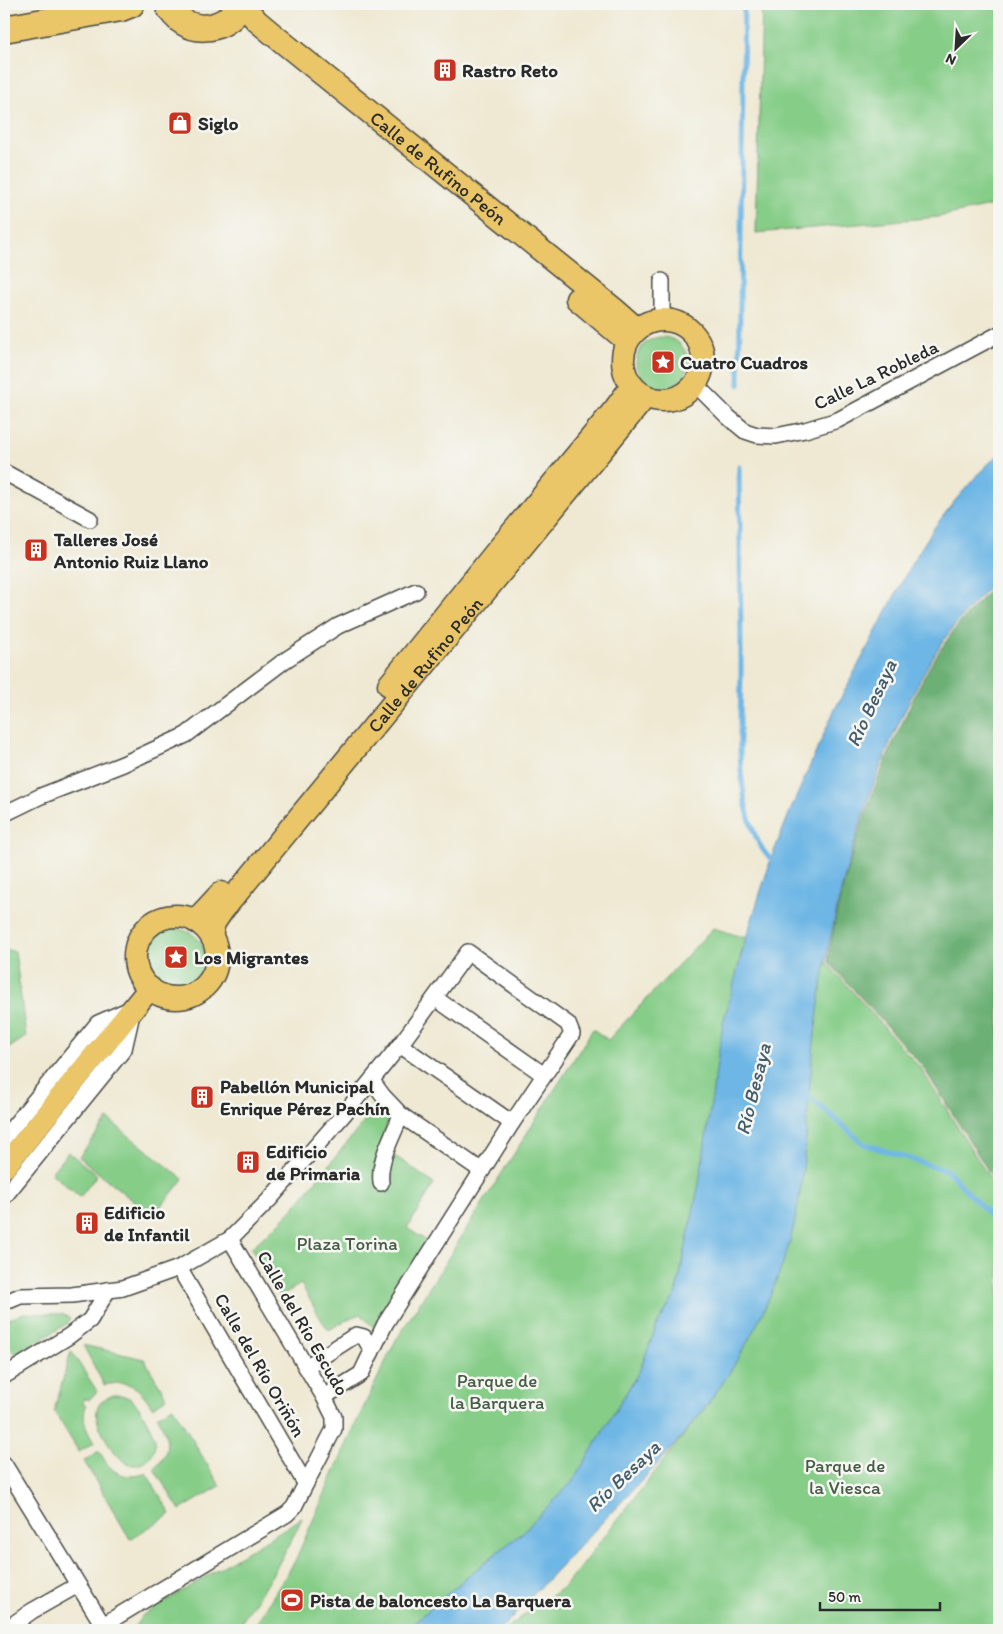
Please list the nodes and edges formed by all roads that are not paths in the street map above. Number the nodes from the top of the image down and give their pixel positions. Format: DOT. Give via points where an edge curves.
graph roads {
  1 [pos="126,6"];
  2 [pos="170,8"];
  3 [pos="238,9"];
  4 [pos="4,29"];
  5 [pos="662,281"];
  6 [pos="662,319"];
  7 [pos="999,334"];
  8 [pos="632,335"];
  9 [pos="695,384"];
  10 [pos="639,391"];
  11 [pos="4,472"];
  12 [pos="90,519"];
  13 [pos="416,591"];
  14 [pos="4,814"];
  15 [pos="203,928"];
  16 [pos="150,988"];
  17 [pos="435,998"];
  18 [pos="134,1008"];
  19 [pos="400,1044"];
  20 [pos="544,1074"];
  21 [pos="372,1081"];
  22 [pos="401,1115"];
  23 [pos="512,1123"];
  24 [pos="4,1138"];
  25 [pos="4,1166"];
  26 [pos="482,1171"];
  27 [pos="381,1183"];
  28 [pos="4,1197"];
  29 [pos="230,1239"];
  30 [pos="179,1268"];
  31 [pos="108,1290"];
  32 [pos="4,1291"];
  33 [pos="20,1296"];
  34 [pos="4,1301"];
  35 [pos="372,1350"];
  36 [pos="306,1367"];
  37 [pos="4,1376"];
  38 [pos="324,1397"];
  39 [pos="4,1464"];
  40 [pos="306,1483"];
  41 [pos="78,1585"];
  42 [pos="104,1628"];
  43 [pos="5,1630"];
  1 -- 2 [label="highway"];
  1 -- 4 [label="highway"];
  2 -- 3 [label="highway" via="181,21 206,28 219,25"];
  3 -- 8 [label="main road, Calle de Rufino Peón" via="268,45"];
  5 -- 6 [label="street"];
  6 -- 8 [label="main road" via="649,322"];
  6 -- 9 [label="main road" via="685,326 698,339 703,362"];
  7 -- 9 [label="street, Calle La Robleda" via="838,420 776,436 757,436 745,431"];
  8 -- 10 [label="main road" via="623,361 625,372"];
  9 -- 10 [label="main road" via="676,398 661,400"];
  10 -- 15 [label="main road, Calle de Rufino Peón" via="214,923"];
  11 -- 12 [label="street"];
  13 -- 14 [label="street" via="338,626 186,735"];
  15 -- 16 [label="main road" via="217,951 217,959 213,975 203,988 189,996 172,998"];
  15 -- 16 [label="main road" via="186,918 168,917 152,925 140,938 136,965"];
  16 -- 18 [label="main road"];
  17 -- 19 [label="street"];
  17 -- 20 [label="street"];
  17 -- 20 [label="street" via="468,952 568,1024 572,1034"];
  18 -- 24 [label="street" via="98,1023"];
  18 -- 25 [label="main road"];
  18 -- 28 [label="street" via="124,1048"];
  19 -- 21 [label="street"];
  19 -- 23 [label="street"];
  20 -- 23 [label="street"];
  21 -- 22 [label="street"];
  21 -- 29 [label="street" via="275,1194"];
  22 -- 26 [label="street"];
  22 -- 27 [label="street" via="384,1158"];
  23 -- 26 [label="street"];
  26 -- 35 [label="street" via="384,1324"];
  29 -- 30 [label="street"];
  29 -- 36 [label="street, Calle del Río Escudo"];
  30 -- 31 [label="street" via="123,1288"];
  30 -- 40 [label="street, Calle del Río Oriñón"];
  31 -- 33 [label="street" via="72,1295"];
  31 -- 37 [label="street" via="90,1320"];
  32 -- 33 [label="street"];
  33 -- 34 [label="street"];
  35 -- 36 [label="street" via="364,1337 356,1335"];
  35 -- 38 [label="street" via="360,1374"];
  36 -- 38 [label="street, Calle del Río Escudo"];
  38 -- 40 [label="street, Calle del Río Escudo" via="334,1417 334,1429"];
  39 -- 41 [label="street"];
  40 -- 42 [label="street, Calle del Río Escudo" via="287,1514"];
  41 -- 42 [label="street"];
  41 -- 43 [label="street"];
}
